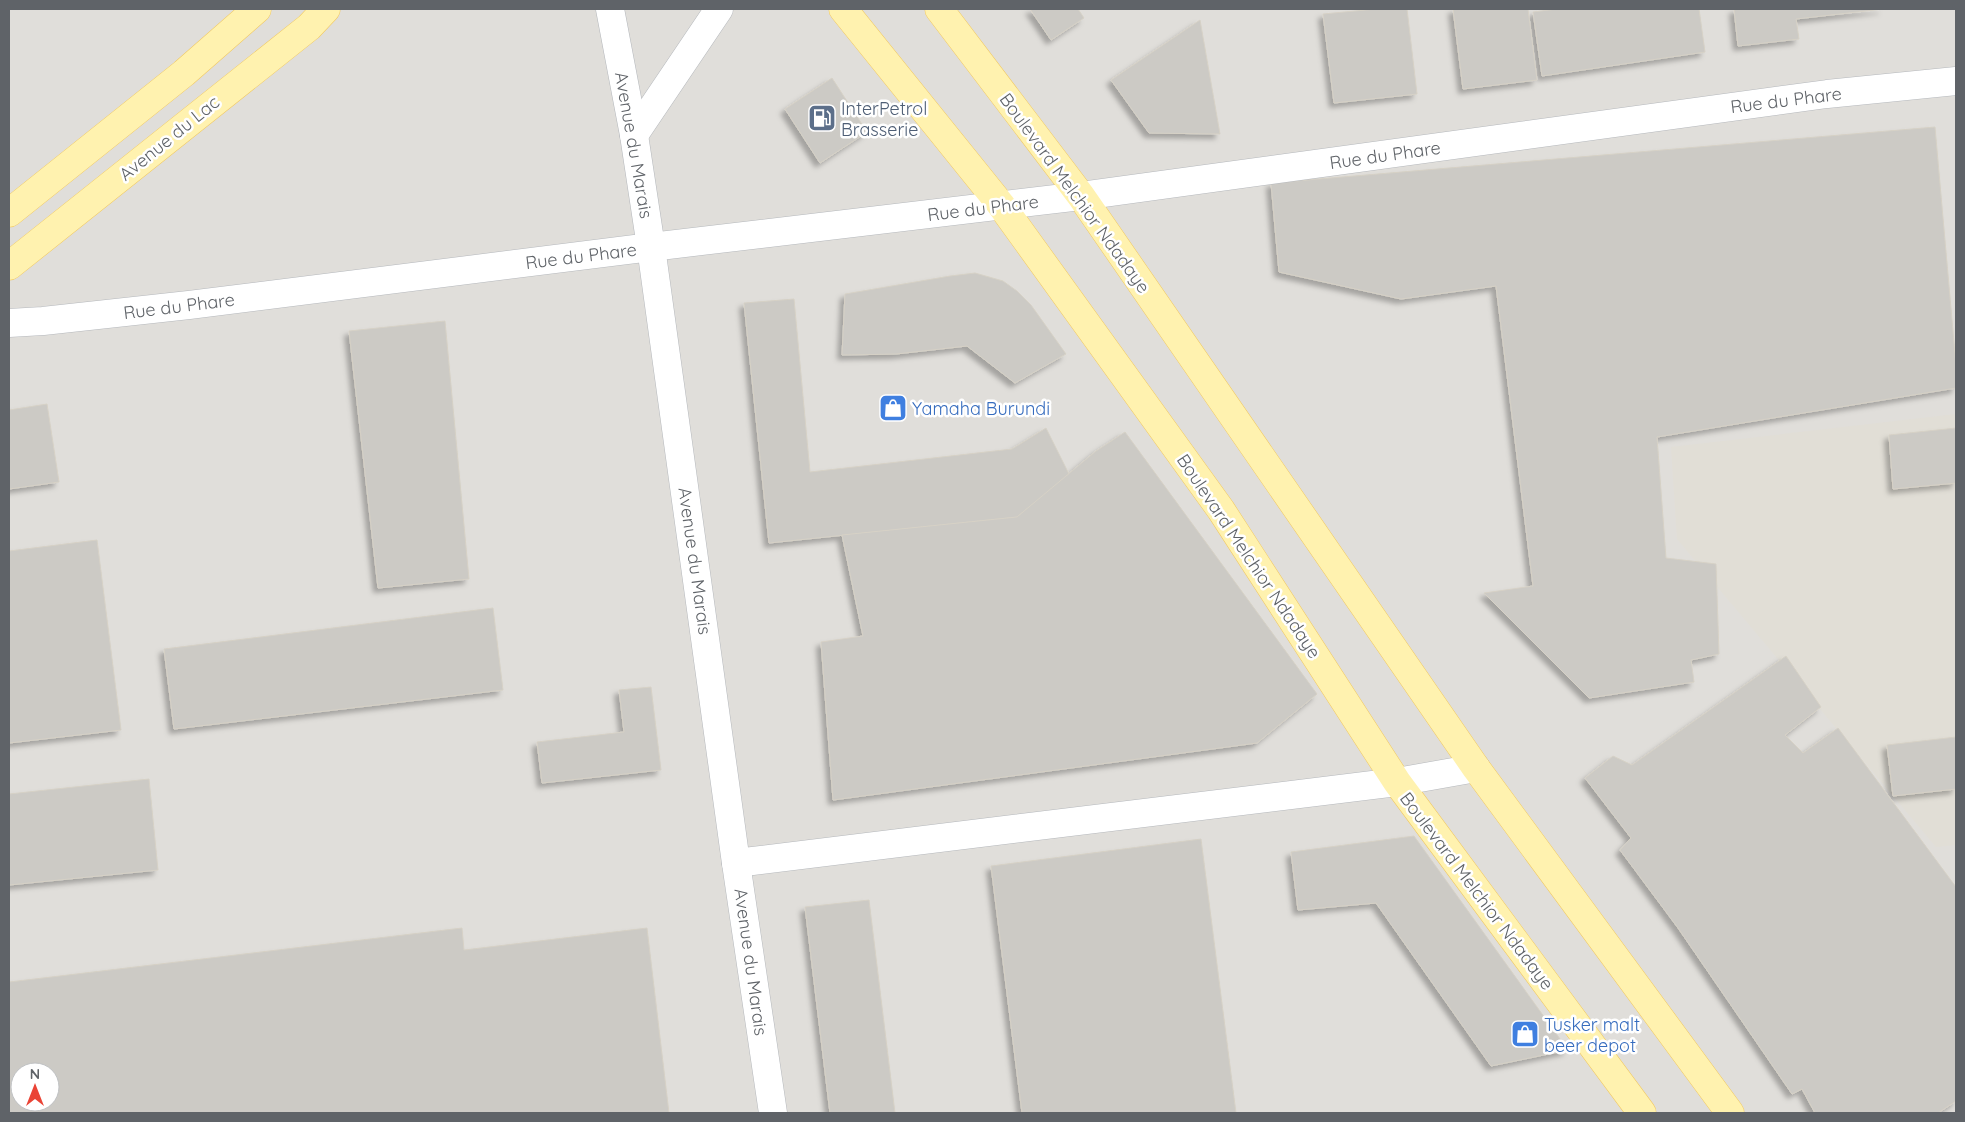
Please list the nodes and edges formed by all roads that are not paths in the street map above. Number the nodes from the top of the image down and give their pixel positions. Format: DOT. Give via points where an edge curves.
graph roads {
  1 [pos="257,9"];
  2 [pos="326,9"];
  3 [pos="610,9"];
  4 [pos="719,9"];
  5 [pos="843,9"];
  6 [pos="939,9"];
  7 [pos="1956,81"];
  8 [pos="634,135"];
  9 [pos="1081,196"];
  10 [pos="1000,205"];
  11 [pos="9,212"];
  12 [pos="651,247"];
  13 [pos="9,266"];
  14 [pos="9,323"];
  15 [pos="1476,768"];
  16 [pos="1397,782"];
  17 [pos="736,863"];
  18 [pos="773,1113"];
  19 [pos="1642,1113"];
  20 [pos="1730,1113"];
  1 -- 11 [label="main road" via="184,73"];
  2 -- 13 [label="main road, Avenue du Lac" via="308,27"];
  3 -- 8 [label="street, Avenue du Marais"];
  4 -- 8 [label="street"];
  5 -- 10 [label="main road, Boulevard Melchior Ndadaye"];
  6 -- 9 [label="main road, Boulevard Melchior Ndadaye"];
  7 -- 9 [label="street, Rue du Phare" via="1827,94"];
  8 -- 12 [label="street, Avenue du Marais"];
  9 -- 10 [label="street, Rue du Phare"];
  9 -- 15 [label="main road, Boulevard Melchior Ndadaye"];
  10 -- 12 [label="street, Rue du Phare"];
  10 -- 16 [label="main road, Boulevard Melchior Ndadaye" via="1221,510"];
  12 -- 14 [label="street, Rue du Phare" via="189,305"];
  12 -- 17 [label="street, Avenue du Marais"];
  15 -- 16 [label="street"];
  15 -- 20 [label="main road, Boulevard Melchior Ndadaye"];
  16 -- 17 [label="street"];
  16 -- 19 [label="main road, Boulevard Melchior Ndadaye"];
  17 -- 18 [label="street, Avenue du Marais"];
}
